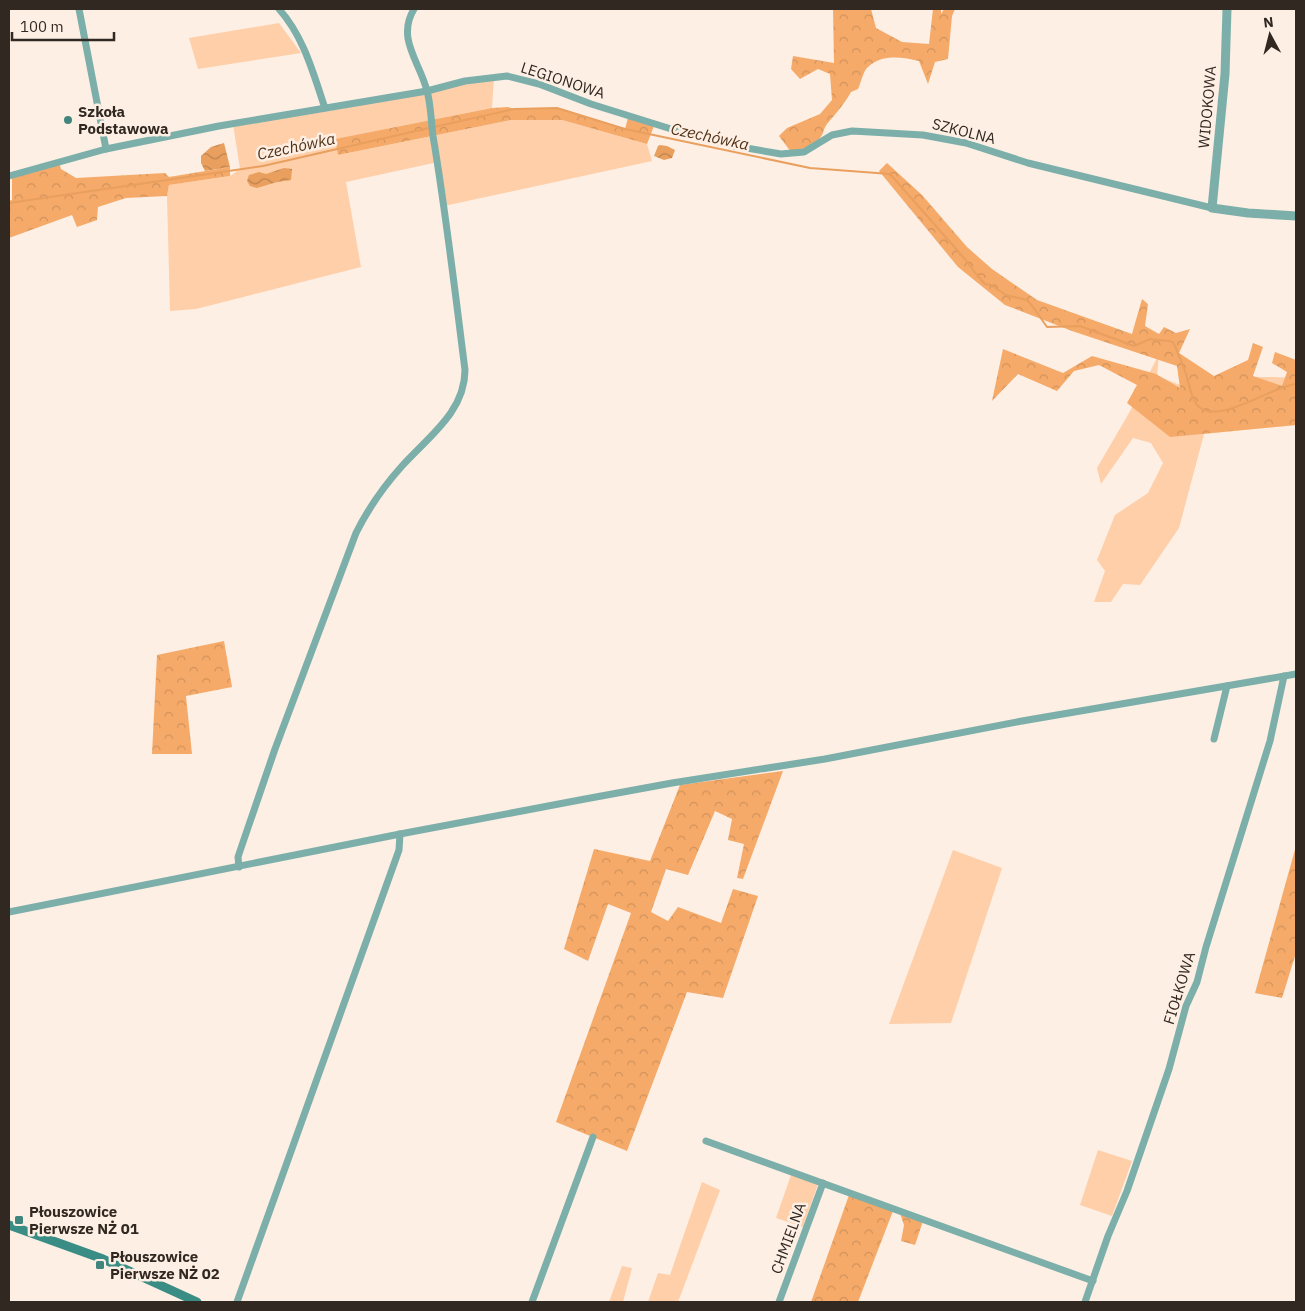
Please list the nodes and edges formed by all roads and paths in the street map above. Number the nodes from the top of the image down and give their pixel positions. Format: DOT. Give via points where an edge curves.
graph roads {
  1 [pos="79,9"];
  2 [pos="279,9"];
  3 [pos="414,9"];
  4 [pos="1227,9"];
  5 [pos="428,91"];
  6 [pos="325,108"];
  7 [pos="629,116"];
  8 [pos="106,148"];
  9 [pos="9,176"];
  10 [pos="1212,208"];
  11 [pos="1296,216"];
  12 [pos="1296,674"];
  13 [pos="1284,676"];
  14 [pos="1227,686"];
  15 [pos="1214,739"];
  16 [pos="400,834"];
  17 [pos="239,867"];
  18 [pos="9,912"];
  19 [pos="593,1137"];
  20 [pos="706,1141"];
  21 [pos="823,1183"];
  22 [pos="9,1225"];
  23 [pos="1093,1281"];
  24 [pos="197,1302"];
  25 [pos="236,1302"];
  26 [pos="532,1302"];
  27 [pos="779,1302"];
  28 [pos="1085,1302"];
  1 -- 8 [label="street"];
  2 -- 6 [label="street" via="303,45"];
  3 -- 5 [label="street" via="406,33"];
  4 -- 10 [label="street, WIDOKOWA" via="1225,74"];
  5 -- 6 [label="street, LEGIONOWA"];
  5 -- 7 [label="street, LEGIONOWA" via="465,81 506,76 539,84"];
  5 -- 17 [label="street" via="465,370 463,390 436,433 402,466 364,516 356,532 275,749 238,857"];
  6 -- 8 [label="street, LEGIONOWA"];
  7 -- 10 [label="street, SZKOLNA" via="684,133 781,154 804,152 832,135 852,131 924,135 966,143 1028,163"];
  8 -- 9 [label="street, LEGIONOWA"];
  10 -- 11 [label="street, SZKOLNA"];
  12 -- 13 [label="street"];
  13 -- 14 [label="street"];
  13 -- 23 [label="street, FIOŁKOWA" via="1270,741 1169,1069"];
  14 -- 15 [label="street"];
  14 -- 16 [label="street"];
  16 -- 17 [label="street"];
  16 -- 25 [label="street" via="399,850"];
  17 -- 18 [label="street"];
  19 -- 26 [label="street"];
  20 -- 21 [label="street"];
  21 -- 23 [label="street"];
  21 -- 27 [label="street, CHMIELNA"];
  22 -- 24 [label="main road" via="103,1259"];
  23 -- 28 [label="street, FIOŁKOWA"];
}
